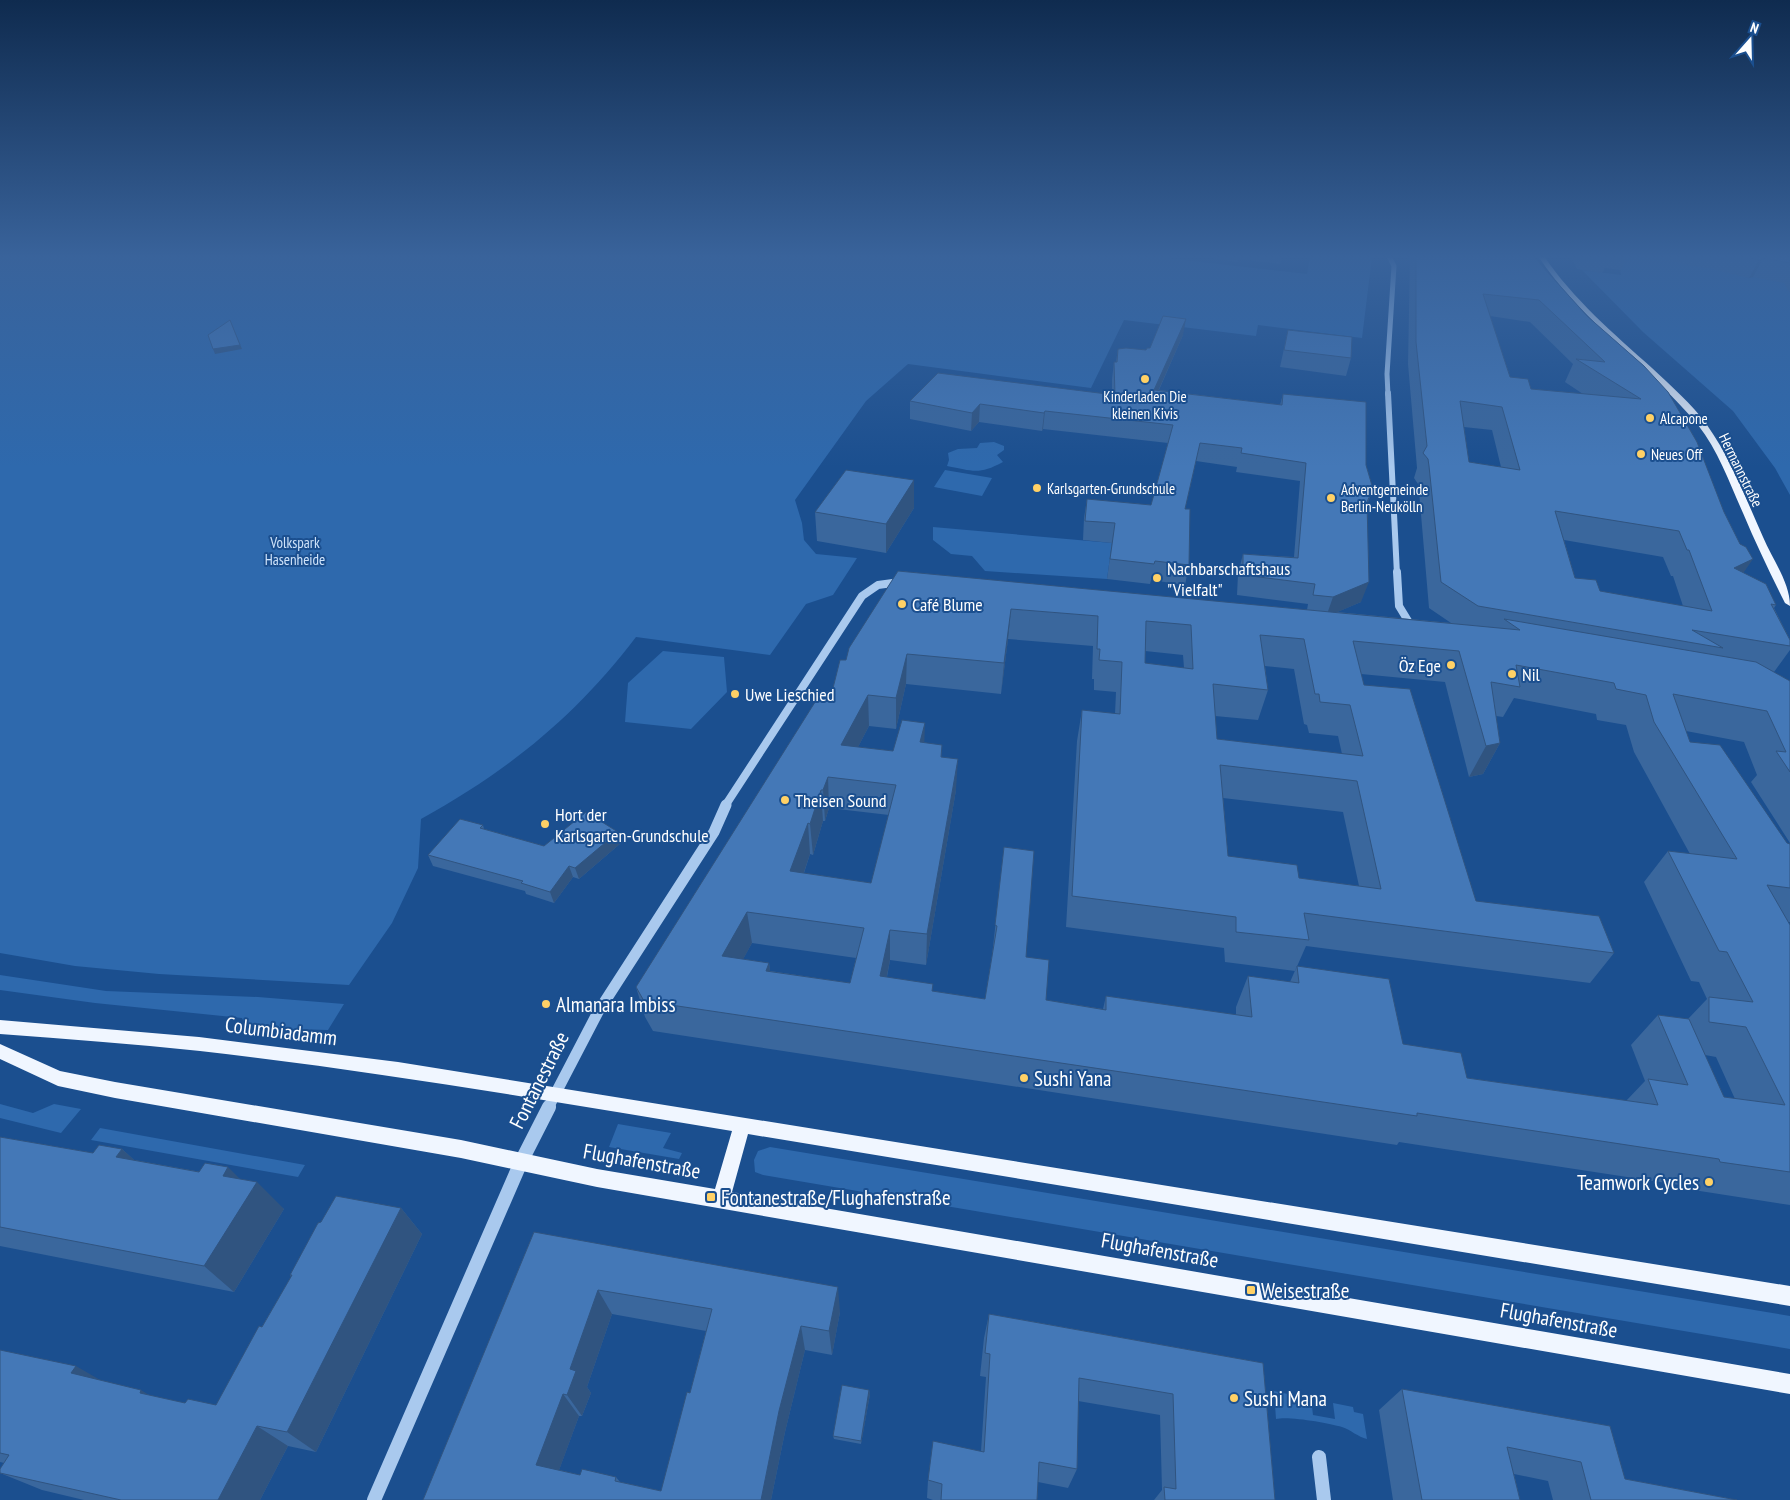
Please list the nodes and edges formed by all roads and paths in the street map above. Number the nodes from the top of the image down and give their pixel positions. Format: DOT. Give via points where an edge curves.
graph roads {
  1 [pos="1390,326"];
  2 [pos="1601,326"];
  3 [pos="910,583"];
  4 [pos="1790,604"];
  5 [pos="1405,631"];
  6 [pos="0,1027"];
  7 [pos="0,1051"];
  8 [pos="556,1094"];
  9 [pos="742,1125"];
  10 [pos="522,1162"];
  11 [pos="721,1199"];
  12 [pos="1790,1296"];
  13 [pos="1790,1384"];
  14 [pos="1319,1457"];
  15 [pos="374,1500"];
  16 [pos="1324,1500"];
  1 -- 5 [label="street" via="1387,374 1400,606 1417,632"];
  2 -- 4 [label="main road, Hermannstraße" via="1672,391 1703,426 1728,468"];
  3 -- 8 [label="street, Fontanestraße" via="878,585 862,596 722,811 714,832 598,1012"];
  6 -- 8 [label="main road, Columbiadamm" via="97,1032 235,1047"];
  7 -- 10 [label="main road" via="58,1078 86,1084"];
  8 -- 9 [label="main road"];
  8 -- 10 [label="street, Fontanestraße"];
  9 -- 11 [label="main road"];
  9 -- 12 [label="main road"];
  10 -- 11 [label="main road, Flughafenstraße"];
  10 -- 15 [label="street, Fontanestraße"];
  11 -- 13 [label="main road, Flughafenstraße"];
  14 -- 16 [label="street"];
}
